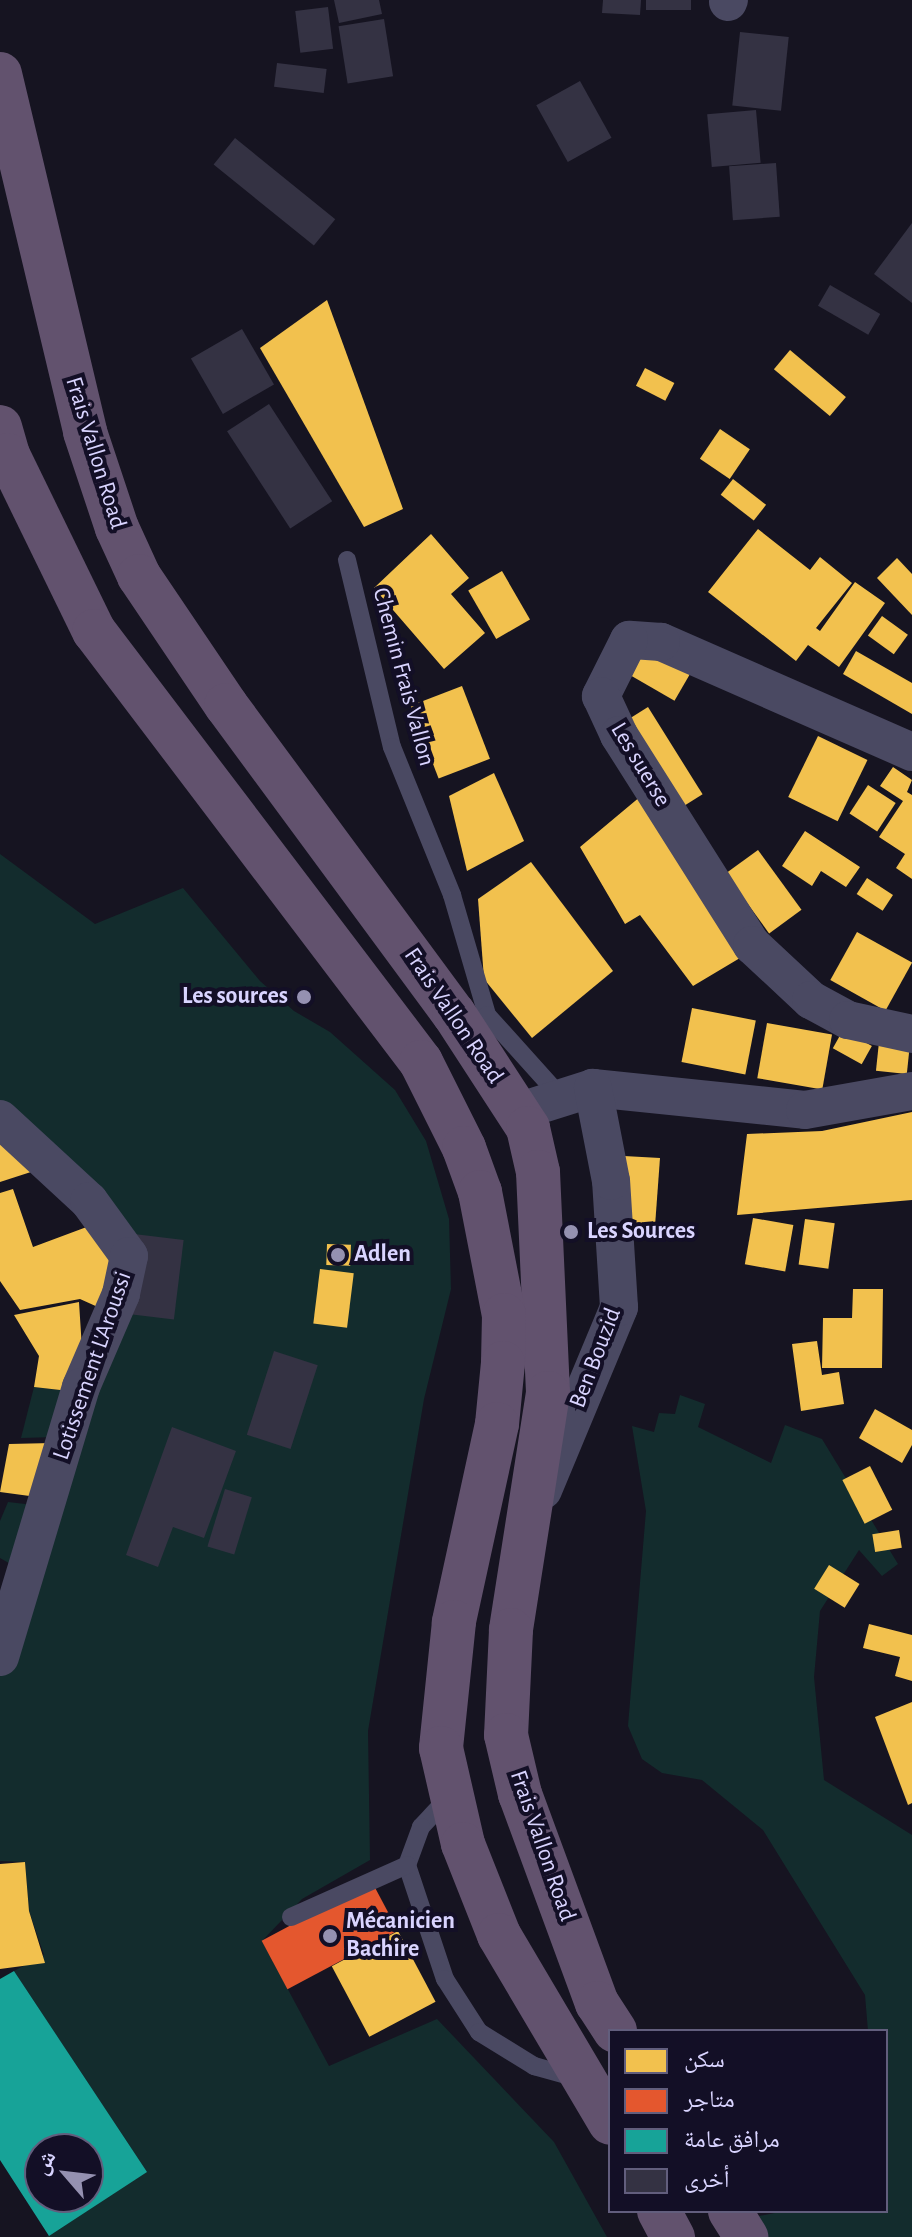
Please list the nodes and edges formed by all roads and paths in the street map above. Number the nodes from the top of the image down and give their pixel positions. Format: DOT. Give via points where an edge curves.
graph roads {
  1 [pos="0,74"];
  2 [pos="0,427"];
  3 [pos="347,560"];
  4 [pos="912,752"];
  5 [pos="912,1034"];
  6 [pos="912,1091"];
  7 [pos="577,1092"];
  8 [pos="517,1112"];
  9 [pos="0,1119"];
  10 [pos="528,1526"];
  11 [pos="0,1657"];
  12 [pos="454,1792"];
  13 [pos="407,1865"];
  14 [pos="291,1917"];
  15 [pos="614,2029"];
  16 [pos="585,2080"];
  17 [pos="608,2120"];
  18 [pos="660,2213"];
  19 [pos="731,2213"];
  20 [pos="673,2237"];
  21 [pos="746,2237"];
  1 -- 8 [label="highway, Frais Vallon Road" via="85,432 112,516 139,576 226,705 454,1014"];
  2 -- 12 [label="highway" via="8,455 94,631 421,1062 480,1192 504,1315 503,1363 497,1424 471,1528 442,1703 441,1748"];
  3 -- 7 [label="lane, Chemin Frais Vallon" via="392,747 452,895 487,1015"];
  4 -- 5 [label="street, Les suerse" via="661,642 629,640 601,696 619,735 752,945 811,1000 848,1020"];
  6 -- 7 [label="street" via="805,1110"];
  7 -- 8 [label="street"];
  7 -- 10 [label="street, Ben Bouzid" via="611,1181 619,1307"];
  8 -- 10 [label="highway, Frais Vallon Road" via="528,1128 538,1172 548,1393"];
  9 -- 11 [label="street, Lotissement L'Aroussi" via="89,1201 129,1256 121,1294 81,1387"];
  10 -- 15 [label="highway, Frais Vallon Road" via="511,1630 506,1735 520,1794 597,2003"];
  12 -- 13 [label="lane" via="421,1827"];
  12 -- 16 [label="highway" via="463,1844 499,1935"];
  13 -- 14 [label="lane"];
  13 -- 16 [label="lane" via="445,1979 479,2032 534,2066"];
  16 -- 17 [label="highway"];
  18 -- 20 [label="highway"];
  19 -- 21 [label="highway"];
}
